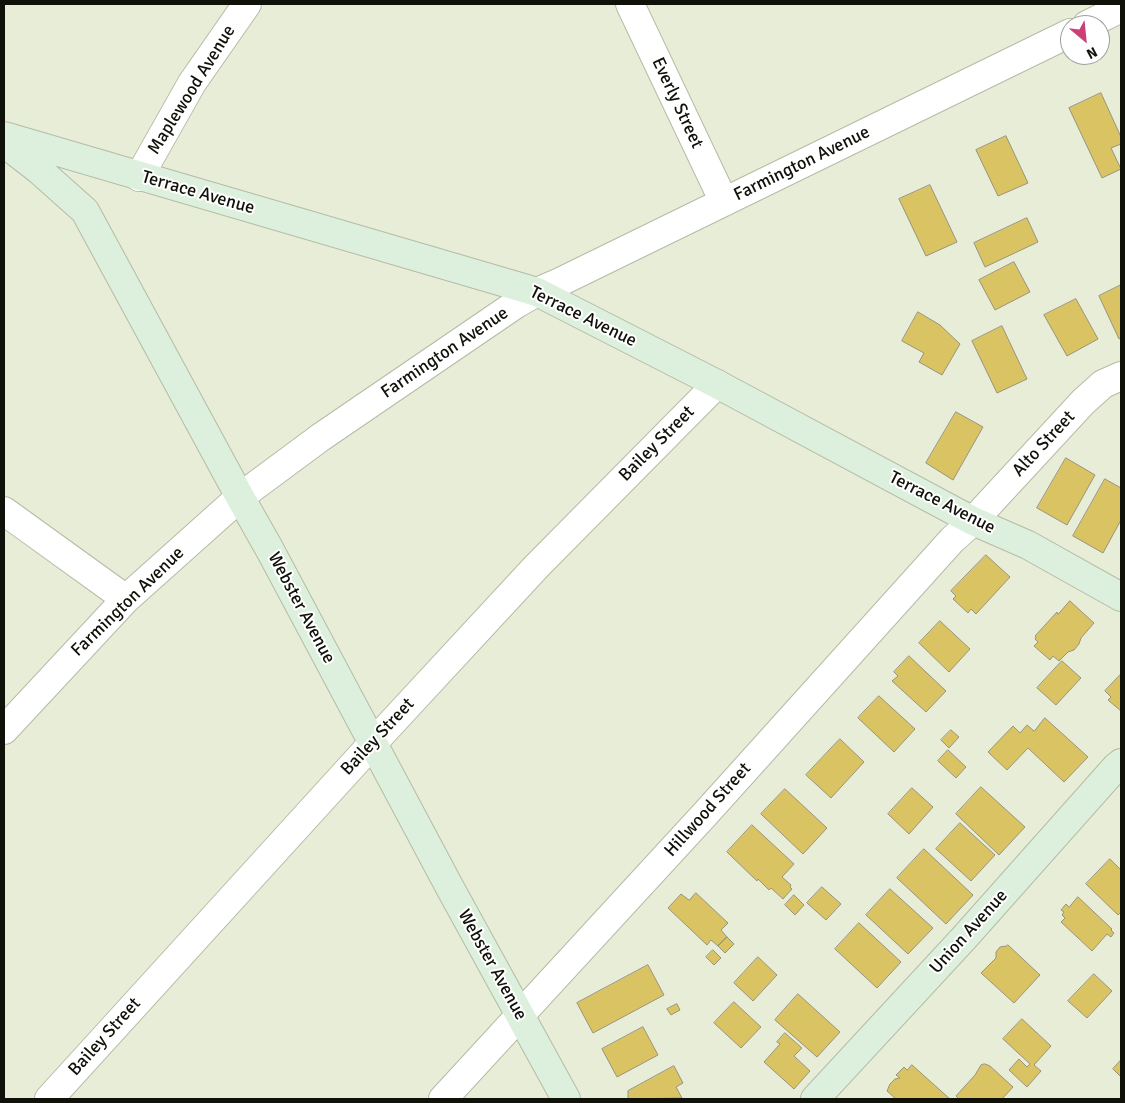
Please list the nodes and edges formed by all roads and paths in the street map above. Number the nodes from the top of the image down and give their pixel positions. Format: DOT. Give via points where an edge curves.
graph roads {
  1 [pos="247,4"];
  2 [pos="630,4"];
  3 [pos="1121,8"];
  4 [pos="1107,15"];
  5 [pos="1060,38"];
  6 [pos="4,136"];
  7 [pos="4,143"];
  8 [pos="139,176"];
  9 [pos="724,202"];
  10 [pos="537,292"];
  11 [pos="1121,376"];
  12 [pos="717,384"];
  13 [pos="240,497"];
  14 [pos="4,511"];
  15 [pos="973,521"];
  16 [pos="1121,597"];
  17 [pos="126,599"];
  18 [pos="4,730"];
  19 [pos="373,743"];
  20 [pos="1121,763"];
  21 [pos="520,1015"];
  22 [pos="48,1099"];
  23 [pos="443,1099"];
  24 [pos="566,1099"];
  25 [pos="815,1099"];
  1 -- 8 [label="street, Maplewood Avenue" via="192,83"];
  2 -- 9 [label="street, Everly Street"];
  3 -- 4 [label="street"];
  5 -- 9 [label="street, Farmington Avenue"];
  6 -- 8 [label="street, Terrace Avenue"];
  7 -- 13 [label="street, Webster Avenue" via="85,211"];
  8 -- 10 [label="street, Terrace Avenue"];
  9 -- 10 [label="street, Farmington Avenue"];
  10 -- 12 [label="street, Terrace Avenue"];
  10 -- 13 [label="street, Farmington Avenue" via="321,437"];
  11 -- 15 [label="street, Alto Street" via="1104,384 1083,402"];
  12 -- 15 [label="street, Terrace Avenue"];
  12 -- 19 [label="street, Bailey Street" via="536,567"];
  13 -- 17 [label="street, Farmington Avenue"];
  13 -- 19 [label="street, Webster Avenue"];
  14 -- 17 [label="street"];
  15 -- 16 [label="street, Terrace Avenue" via="1028,545"];
  15 -- 21 [label="street, Hillwood Street" via="952,540"];
  17 -- 18 [label="street, Farmington Avenue"];
  19 -- 21 [label="street, Webster Avenue"];
  19 -- 22 [label="street, Bailey Street"];
  20 -- 25 [label="street, Union Avenue"];
  21 -- 23 [label="street, Hillwood Street"];
  21 -- 24 [label="street, Webster Avenue"];
}
